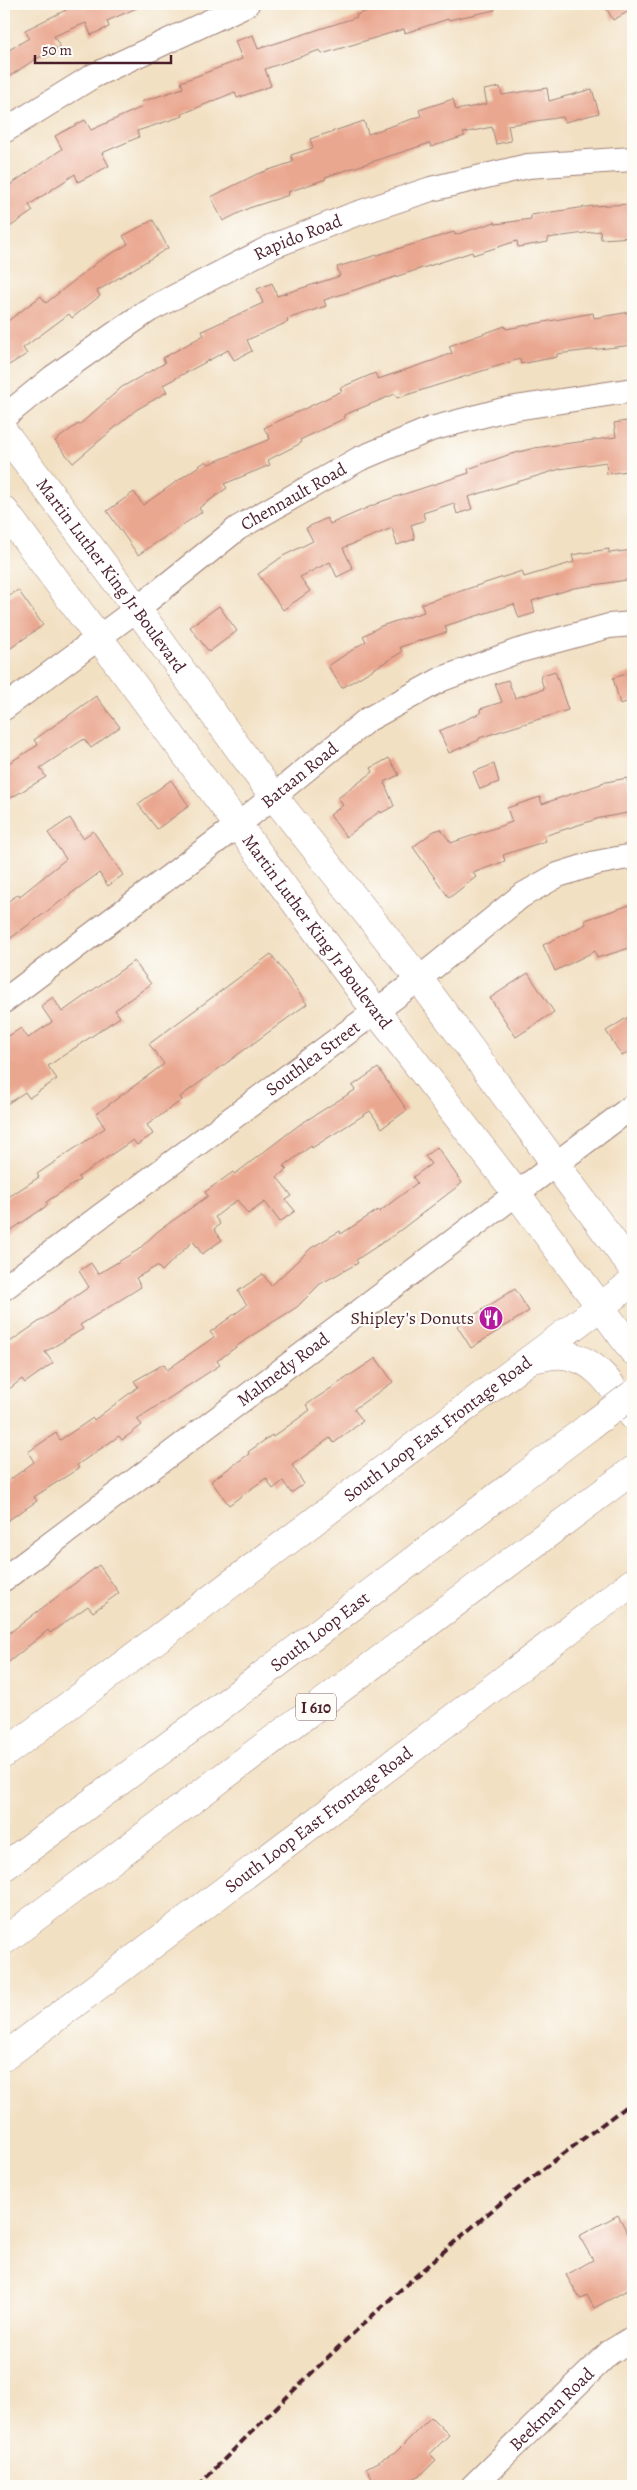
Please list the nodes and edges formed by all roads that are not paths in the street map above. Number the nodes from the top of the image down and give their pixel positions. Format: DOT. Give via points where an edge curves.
graph roads {
  1 [pos="247,4"];
  2 [pos="4,131"];
  3 [pos="633,159"];
  4 [pos="633,390"];
  5 [pos="4,417"];
  6 [pos="4,432"];
  7 [pos="4,510"];
  8 [pos="137,609"];
  9 [pos="633,624"];
  10 [pos="98,636"];
  11 [pos="4,708"];
  12 [pos="274,797"];
  13 [pos="238,825"];
  14 [pos="633,856"];
  15 [pos="419,979"];
  16 [pos="4,1001"];
  17 [pos="375,1010"];
  18 [pos="633,1106"];
  19 [pos="555,1164"];
  20 [pos="517,1194"];
  21 [pos="633,1269"];
  22 [pos="633,1282"];
  23 [pos="4,1288"];
  24 [pos="601,1306"];
  25 [pos="633,1351"];
  26 [pos="531,1359"];
  27 [pos="633,1394"];
  28 [pos="633,1416"];
  29 [pos="631,1472"];
  30 [pos="633,1570"];
  31 [pos="4,1580"];
  32 [pos="633,1582"];
  33 [pos="522,1666"];
  34 [pos="4,1754"];
  35 [pos="4,1866"];
  36 [pos="4,1940"];
  37 [pos="4,2057"];
  38 [pos="633,2338"];
  39 [pos="474,2486"];
  1 -- 2 [label="street" via="94,76"];
  3 -- 5 [label="street, Rapido Road" via="528,166 431,189 272,247 149,310 52,378"];
  4 -- 8 [label="street, Chennault Road" via="503,410 431,429 359,459 238,528"];
  6 -- 8 [label="main road, Martin Luther King Jr Boulevard"];
  7 -- 10 [label="main road, Martin Luther King Jr Boulevard"];
  8 -- 10 [label="street, Chennault Road"];
  8 -- 12 [label="main road, Martin Luther King Jr Boulevard"];
  9 -- 12 [label="street, Bataan Road" via="609,626 518,651 442,679 367,720"];
  10 -- 11 [label="street, Chennault Road"];
  10 -- 13 [label="main road, Martin Luther King Jr Boulevard"];
  12 -- 13 [label="street, Bataan Road"];
  12 -- 15 [label="main road, Martin Luther King Jr Boulevard"];
  13 -- 16 [label="street, Bataan Road"];
  13 -- 17 [label="main road, Martin Luther King Jr Boulevard"];
  14 -- 15 [label="street, Southlea Street" via="558,875 521,896"];
  15 -- 17 [label="street, Southlea Street"];
  15 -- 19 [label="main road, Martin Luther King Jr Boulevard"];
  17 -- 20 [label="main road, Martin Luther King Jr Boulevard"];
  17 -- 23 [label="street, Southlea Street"];
  18 -- 19 [label="street, Malmedy Road"];
  19 -- 20 [label="street, Malmedy Road"];
  19 -- 21 [label="main road, Martin Luther King Jr Boulevard"];
  20 -- 24 [label="main road, Martin Luther King Jr Boulevard"];
  20 -- 31 [label="street, Malmedy Road"];
  22 -- 24 [label="main road, South Loop East Frontage Road"];
  24 -- 25 [label="main road, Martin Luther King Jr Boulevard"];
  24 -- 26 [label="main road, South Loop East Frontage Road"];
  26 -- 28 [label="main road" via="562,1355 583,1359 600,1371"];
  26 -- 34 [label="main road, South Loop East Frontage Road"];
  27 -- 35 [label="main road, South Loop East, bridge" via="219,1708"];
  29 -- 36 [label="main road, I 610"];
  30 -- 33 [label="main road" via="547,1635"];
  32 -- 33 [label="main road, South Loop East Frontage Road"];
  33 -- 37 [label="main road, South Loop East Frontage Road"];
  38 -- 39 [label="street, Beekman Road" via="609,2353"];
}
